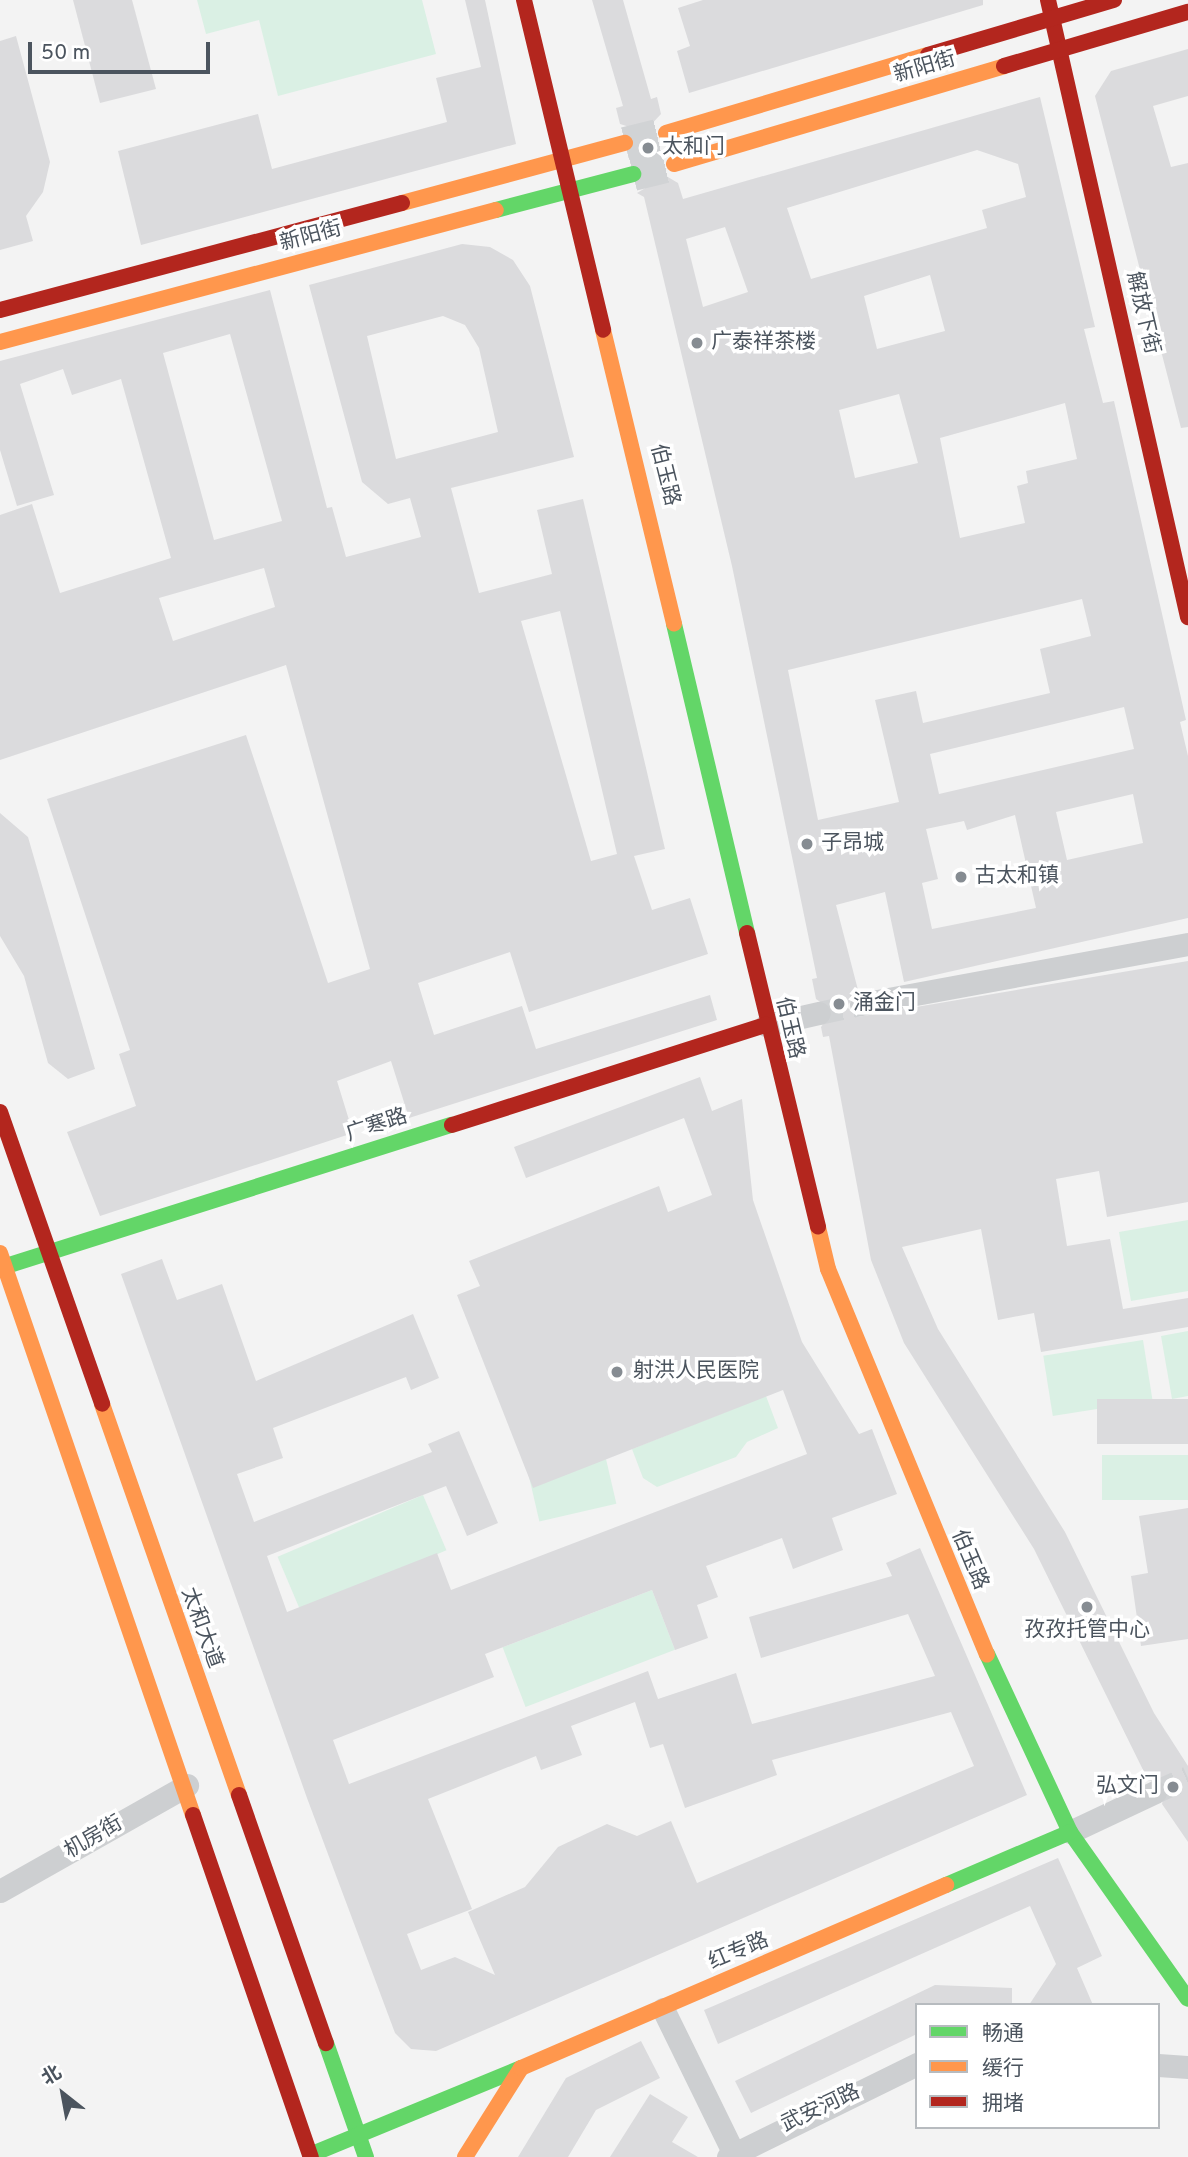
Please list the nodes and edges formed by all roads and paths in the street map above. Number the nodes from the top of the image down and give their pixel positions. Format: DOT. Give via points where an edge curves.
graph roads {
  1 [pos="524,0"];
  2 [pos="1048,0"];
  3 [pos="1114,0"];
  4 [pos="1188,12"];
  5 [pos="1053,18"];
  6 [pos="1060,51"];
  7 [pos="666,133"];
  8 [pos="625,143"];
  9 [pos="564,157"];
  10 [pos="674,164"];
  11 [pos="633,174"];
  12 [pos="573,188"];
  13 [pos="0,310"];
  14 [pos="0,342"];
  15 [pos="1188,617"];
  16 [pos="1188,944"];
  17 [pos="861,1004"];
  18 [pos="819,1013"];
  19 [pos="766,1025"];
  20 [pos="0,1112"];
  21 [pos="46,1253"];
  22 [pos="1,1262"];
  23 [pos="187,1785"];
  24 [pos="1155,1792"];
  25 [pos="1070,1832"];
  26 [pos="0,1891"];
  27 [pos="1188,1999"];
  28 [pos="663,2009"];
  29 [pos="915,2065"];
  30 [pos="1160,2066"];
  31 [pos="1188,2067"];
  32 [pos="521,2068"];
  33 [pos="359,2135"];
  34 [pos="730,2154"];
  35 [pos="311,2156"];
  36 [pos="366,2157"];
  37 [pos="465,2157"];
  1 -- 9 [label="main road, 伯玉路"];
  2 -- 5 [label="main road, 解放下街"];
  3 -- 5 [label="main road, 新阳街"];
  4 -- 6 [label="main road, 新阳街"];
  5 -- 6 [label="main road, 解放下街"];
  5 -- 7 [label="main road, 新阳街"];
  6 -- 10 [label="main road, 新阳街"];
  6 -- 15 [label="main road, 解放下街"];
  8 -- 9 [label="main road, 新阳街"];
  9 -- 12 [label="main road, 伯玉路"];
  9 -- 13 [label="main road, 新阳街"];
  11 -- 12 [label="main road, 新阳街"];
  12 -- 14 [label="main road, 新阳街"];
  12 -- 19 [label="main road, 伯玉路"];
  16 -- 17 [label="street"];
  18 -- 19 [label="street"];
  19 -- 21 [label="main road, 广寒路"];
  19 -- 25 [label="main road, 伯玉路" via="828,1269 960,1595"];
  20 -- 21 [label="main road, 太和大道"];
  21 -- 22 [label="main road, 广寒路"];
  21 -- 33 [label="main road, 太和大道"];
  22 -- 23 [label="main road"];
  23 -- 26 [label="street, 机房街"];
  23 -- 35 [label="main road"];
  24 -- 25 [label="street"];
  25 -- 27 [label="main road, 伯玉路"];
  25 -- 28 [label="main road, 红专路"];
  28 -- 32 [label="main road, 红专路"];
  28 -- 34 [label="street"];
  29 -- 34 [label="street, 武安河路"];
  30 -- 31 [label="street"];
  32 -- 33 [label="main road, 红专路"];
  32 -- 37 [label="main road"];
  33 -- 35 [label="main road, 红专路"];
  33 -- 36 [label="main road, 太和大道"];
}
